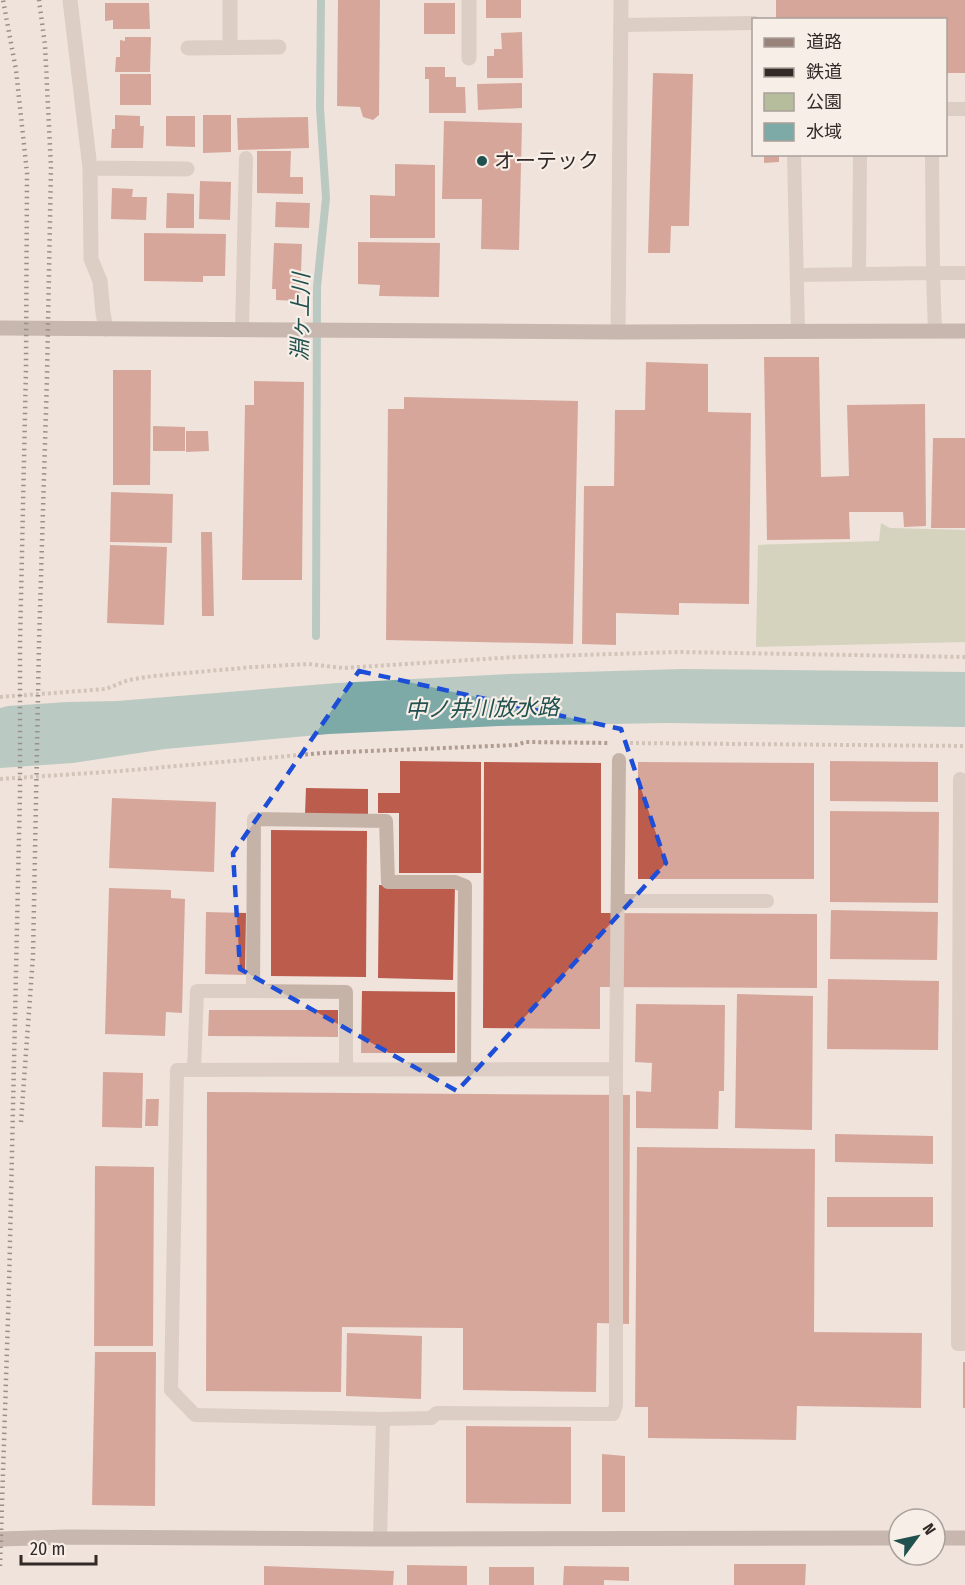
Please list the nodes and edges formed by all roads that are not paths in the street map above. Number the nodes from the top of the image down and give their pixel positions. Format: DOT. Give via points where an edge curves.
graph roads {
  1 [pos="70,0"];
  2 [pos="230,0"];
  3 [pos="469,0"];
  4 [pos="621,0"];
  5 [pos="752,23"];
  6 [pos="621,25"];
  7 [pos="230,47"];
  8 [pos="279,47"];
  9 [pos="188,48"];
  10 [pos="469,58"];
  11 [pos="947,109"];
  12 [pos="965,109"];
  13 [pos="794,156"];
  14 [pos="860,156"];
  15 [pos="932,156"];
  16 [pos="246,158"];
  17 [pos="90,168"];
  18 [pos="187,169"];
  19 [pos="933,273"];
  20 [pos="965,273"];
  21 [pos="860,274"];
  22 [pos="797,275"];
  23 [pos="0,328"];
  24 [pos="106,329"];
  25 [pos="242,330"];
  26 [pos="618,332"];
  27 [pos="798,332"];
  28 [pos="935,332"];
  29 [pos="965,332"];
  30 [pos="619,760"];
  31 [pos="960,779"];
  32 [pos="618,901"];
  33 [pos="767,901"];
  34 [pos="253,991"];
  35 [pos="962,1025"];
  36 [pos="346,1069"];
  37 [pos="464,1069"];
  38 [pos="616,1069"];
  39 [pos="194,1070"];
  40 [pos="962,1138"];
  41 [pos="965,1344"];
  42 [pos="382,1419"];
  43 [pos="887,1538"];
  44 [pos="947,1538"];
  45 [pos="965,1538"];
  46 [pos="0,1539"];
  47 [pos="380,1539"];
  1 -- 17 [label="street"];
  2 -- 7 [label="street"];
  3 -- 10 [label="street"];
  4 -- 6 [label="street"];
  5 -- 6 [label="lane"];
  6 -- 26 [label="street"];
  7 -- 8 [label="street"];
  7 -- 9 [label="street"];
  11 -- 12 [label="lane"];
  13 -- 22 [label="lane"];
  14 -- 21 [label="lane"];
  15 -- 19 [label="lane"];
  16 -- 25 [label="lane"];
  17 -- 18 [label="street"];
  17 -- 24 [label="street" via="91,259 100,281"];
  19 -- 20 [label="lane"];
  19 -- 21 [label="lane"];
  19 -- 28 [label="lane"];
  21 -- 22 [label="lane"];
  22 -- 27 [label="lane"];
  23 -- 24 [label="street"];
  24 -- 25 [label="street"];
  25 -- 26 [label="street"];
  26 -- 27 [label="street"];
  27 -- 28 [label="street"];
  28 -- 29 [label="street"];
  30 -- 32 [label="lane"];
  31 -- 35 [label="lane"];
  32 -- 33 [label="lane"];
  32 -- 38 [label="lane"];
  34 -- 36 [label="lane" via="346,992"];
  34 -- 37 [label="lane" via="254,819 386,821 388,882 455,882 465,886"];
  34 -- 39 [label="lane" via="197,991"];
  35 -- 40 [label="lane"];
  36 -- 37 [label="lane"];
  36 -- 39 [label="lane"];
  37 -- 38 [label="lane"];
  38 -- 42 [label="lane" via="613,1414 438,1413 431,1418"];
  39 -- 42 [label="lane" via="177,1070 171,1390 195,1414"];
  40 -- 41 [label="lane" via="958,1344"];
  42 -- 47 [label="lane"];
  43 -- 47 [label="street"];
  44 -- 45 [label="street"];
  46 -- 47 [label="street"];
}
